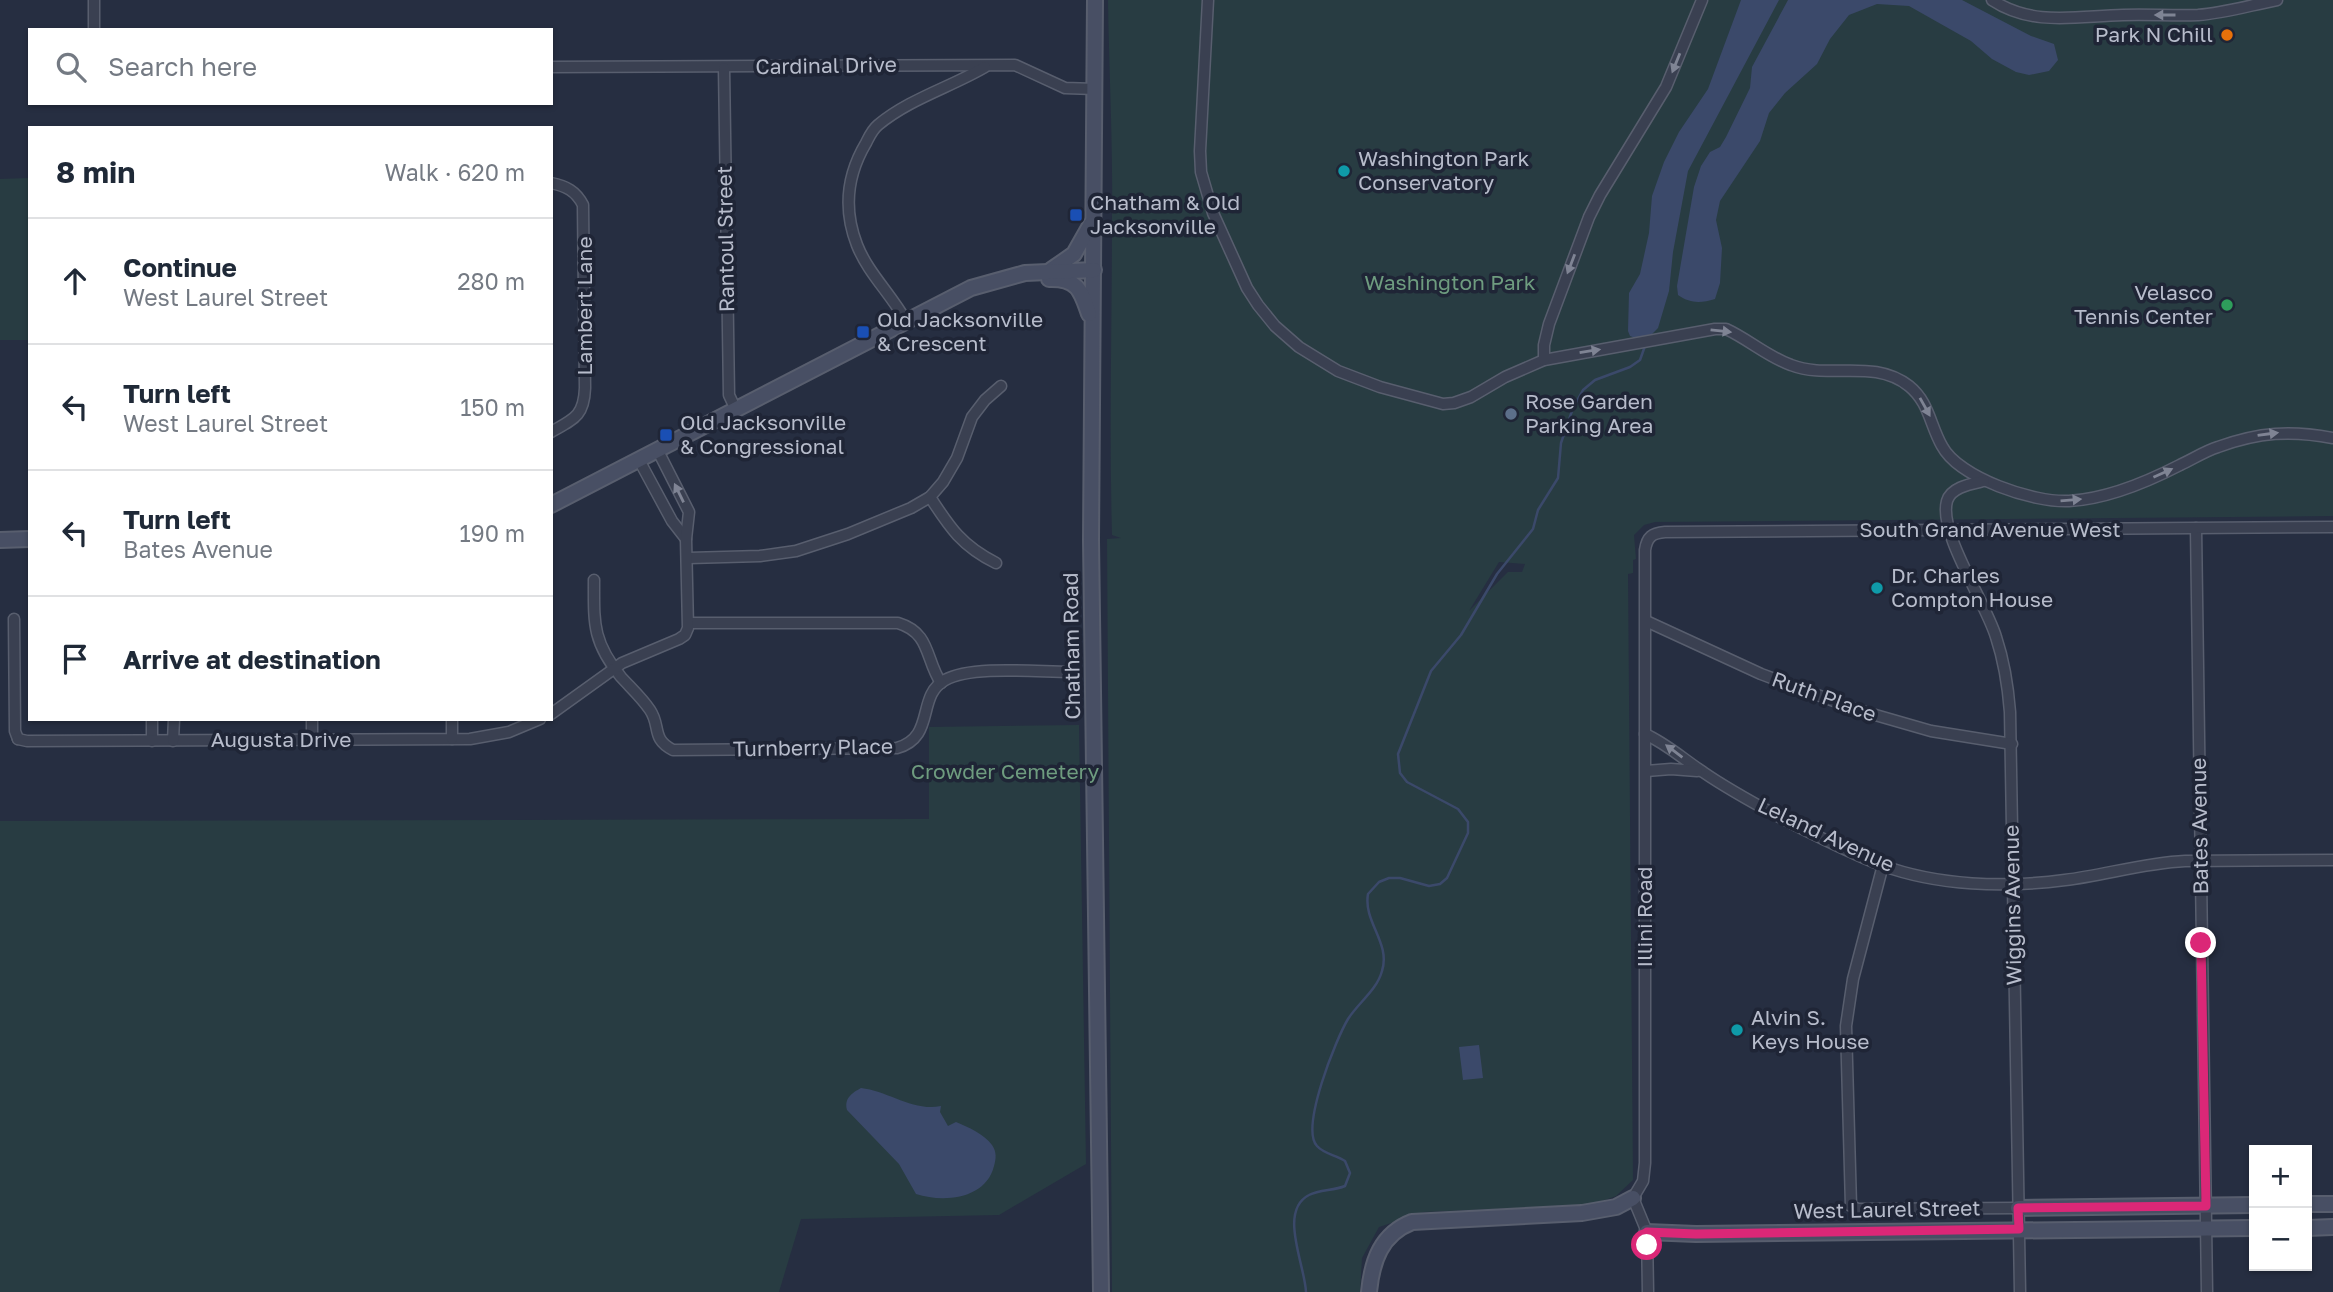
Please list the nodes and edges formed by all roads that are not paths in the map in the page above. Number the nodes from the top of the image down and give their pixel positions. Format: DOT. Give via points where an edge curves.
graph roads {
  1 [pos="94,0"];
  2 [pos="1096,0"];
  3 [pos="1208,0"];
  4 [pos="1702,0"];
  5 [pos="1992,0"];
  6 [pos="2277,0"];
  7 [pos="2232,4"];
  8 [pos="94,28"];
  9 [pos="553,67"];
  10 [pos="986,67"];
  11 [pos="724,68"];
  12 [pos="1095,89"];
  13 [pos="553,184"];
  14 [pos="1094,216"];
  15 [pos="1094,270"];
  16 [pos="1050,271"];
  17 [pos="993,281"];
  18 [pos="906,321"];
  19 [pos="1093,325"];
  20 [pos="1544,360"];
  21 [pos="1001,386"];
  22 [pos="736,410"];
  23 [pos="553,431"];
  24 [pos="2333,438"];
  25 [pos="658,450"];
  26 [pos="639,460"];
  27 [pos="1983,481"];
  28 [pos="930,497"];
  29 [pos="553,504"];
  30 [pos="2333,527"];
  31 [pos="2196,528"];
  32 [pos="1948,531"];
  33 [pos="1648,537"];
  34 [pos="28,539"];
  35 [pos="687,539"];
  36 [pos="0,540"];
  37 [pos="689,558"];
  38 [pos="996,563"];
  39 [pos="594,580"];
  40 [pos="14,619"];
  41 [pos="1646,621"];
  42 [pos="689,623"];
  43 [pos="614,668"];
  44 [pos="1070,672"];
  45 [pos="940,683"];
  46 [pos="553,713"];
  47 [pos="152,721"];
  48 [pos="174,721"];
  49 [pos="312,721"];
  50 [pos="453,721"];
  51 [pos="535,721"];
  52 [pos="1645,734"];
  53 [pos="452,739"];
  54 [pos="312,740"];
  55 [pos="152,741"];
  56 [pos="173,741"];
  57 [pos="2012,744"];
  58 [pos="1646,771"];
  59 [pos="1701,771"];
  60 [pos="2333,860"];
  61 [pos="2201,861"];
  62 [pos="1883,865"];
  63 [pos="2013,884"];
  64 [pos="1633,1198"];
  65 [pos="2312,1204"];
  66 [pos="2333,1204"];
  67 [pos="2249,1205"];
  68 [pos="2206,1206"];
  69 [pos="2018,1208"];
  70 [pos="2333,1227"];
  71 [pos="2206,1228"];
  72 [pos="2249,1228"];
  73 [pos="2312,1228"];
  74 [pos="2019,1229"];
  75 [pos="1647,1232"];
  76 [pos="1101,1292"];
  77 [pos="1369,1292"];
  78 [pos="1648,1292"];
  79 [pos="2020,1292"];
  80 [pos="2207,1292"];
  1 -- 8 [label="street"];
  2 -- 12 [label="street, Chatham Road"];
  3 -- 20 [label="street" via="1201,172 1224,239 1250,293 1270,321 1299,347 1338,371 1443,404 1471,397"];
  4 -- 20 [label="street, one-way" via="1666,87 1589,217 1549,324"];
  7 -- 5 [label="street, one-way" via="2196,15 2054,20 2023,14"];
  6 -- 7 [label="street"];
  9 -- 11 [label="street, Cardinal Drive"];
  10 -- 11 [label="street, Cardinal Drive"];
  10 -- 12 [label="street, Cardinal Drive" via="1015,65 1065,88"];
  10 -- 18 [label="street" via="897,111 875,127 849,179 857,244"];
  11 -- 22 [label="street, Rantoul Street" via="729,395"];
  12 -- 14 [label="street, Chatham Road"];
  13 -- 23 [label="street, Lambert Lane" via="576,193 583,205 585,388 578,416"];
  14 -- 15 [label="street, Chatham Road"];
  14 -- 16 [label="street" via="1074,254"];
  15 -- 16 [label="street"];
  15 -- 19 [label="street, Chatham Road"];
  16 -- 17 [label="street"];
  17 -- 18 [label="street"];
  17 -- 19 [label="street" via="1070,281 1084,298"];
  18 -- 22 [label="street"];
  19 -- 76 [label="street, Chatham Road" via="1091,540"];
  20 -- 27 [label="street, one-way" via="1726,329 1791,365 1865,369 1895,377 1925,404 1948,455"];
  21 -- 28 [label="street" via="972,417 951,470"];
  22 -- 25 [label="street"];
  27 -- 24 [label="street, one-way" via="2042,499 2072,501 2129,487 2242,439 2284,432"];
  25 -- 26 [label="street"];
  35 -- 25 [label="street, one-way" via="689,512"];
  26 -- 29 [label="street"];
  26 -- 35 [label="street"];
  27 -- 32 [label="street" via="1954,491 1947,500"];
  28 -- 37 [label="street" via="861,529 796,551"];
  28 -- 38 [label="street" via="963,543"];
  30 -- 31 [label="street, South Grand Avenue West"];
  31 -- 32 [label="street, South Grand Avenue West"];
  31 -- 61 [label="street, Bates Avenue"];
  32 -- 33 [label="street, South Grand Avenue West" via="1665,532"];
  32 -- 57 [label="street, Wiggins Avenue" via="1996,635 2008,685"];
  33 -- 41 [label="street, Illini Road"];
  34 -- 36 [label="street"];
  35 -- 37 [label="street"];
  37 -- 42 [label="street"];
  39 -- 43 [label="street, Turnberry Place" via="594,627"];
  40 -- 55 [label="street, Augusta Drive" via="16,742"];
  41 -- 52 [label="street, Illini Road"];
  41 -- 57 [label="street, Ruth Place" via="1761,674 1858,710 1931,731"];
  42 -- 43 [label="street" via="685,635"];
  42 -- 45 [label="street" via="898,623 922,639"];
  43 -- 45 [label="street, Turnberry Place" via="652,711 659,738 673,750 897,748 917,736 930,696"];
  43 -- 46 [label="street"];
  44 -- 45 [label="street" via="971,672"];
  47 -- 55 [label="street"];
  48 -- 56 [label="street"];
  49 -- 54 [label="street"];
  50 -- 53 [label="street"];
  51 -- 53 [label="street, Augusta Drive" via="488,737"];
  52 -- 58 [label="street, Illini Road"];
  59 -- 52 [label="street, Leland Avenue, one-way"];
  53 -- 54 [label="street, Augusta Drive"];
  54 -- 56 [label="street, Augusta Drive"];
  55 -- 56 [label="street, Augusta Drive"];
  57 -- 63 [label="street, Wiggins Avenue"];
  58 -- 59 [label="street"];
  58 -- 64 [label="street, Illini Road" via="1645,1163 1643,1181"];
  59 -- 62 [label="street, Leland Avenue" via="1804,829"];
  60 -- 61 [label="street, Leland Avenue"];
  61 -- 63 [label="street, Leland Avenue" via="2162,862 2065,880"];
  61 -- 68 [label="street, Bates Avenue"];
  62 -- 63 [label="street, Leland Avenue" via="1947,881"];
  62 -- 69 [label="street, West Laurel Street" via="1853,979 1846,1026 1851,1206"];
  63 -- 69 [label="street, Wiggins Avenue"];
  64 -- 75 [label="street"];
  64 -- 77 [label="street" via="1616,1207 1582,1213 1412,1222 1393,1232 1379,1250"];
  65 -- 66 [label="street"];
  67 -- 68 [label="street, West Laurel Street"];
  68 -- 69 [label="street, West Laurel Street"];
  68 -- 71 [label="street, Bates Avenue"];
  69 -- 74 [label="street, Wiggins Avenue"];
  70 -- 73 [label="street"];
  71 -- 72 [label="street, West Laurel Street"];
  71 -- 74 [label="street, West Laurel Street"];
  71 -- 80 [label="street, Bates Avenue"];
  74 -- 75 [label="street, West Laurel Street"];
  74 -- 79 [label="street, Wiggins Avenue"];
  75 -- 78 [label="street"];
}
